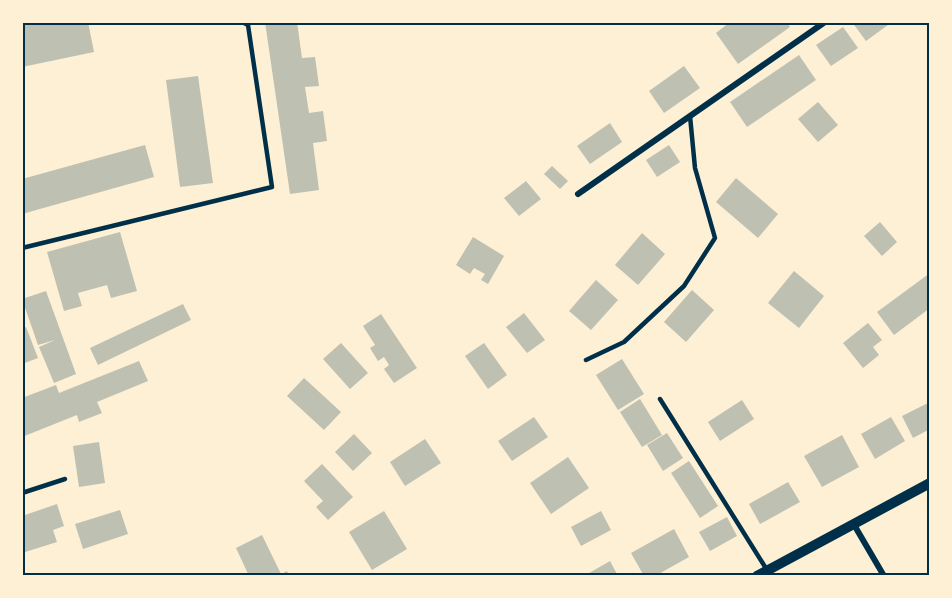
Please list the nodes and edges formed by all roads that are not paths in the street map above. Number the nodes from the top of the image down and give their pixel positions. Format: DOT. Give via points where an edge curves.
graph roads {
  1 [pos="242,22"];
  2 [pos="825,22"];
  3 [pos="690,116"];
  4 [pos="578,194"];
  5 [pos="22,248"];
  6 [pos="586,360"];
  7 [pos="660,399"];
  8 [pos="65,479"];
  9 [pos="930,483"];
  10 [pos="22,493"];
  11 [pos="853,523"];
  12 [pos="762,573"];
  13 [pos="884,576"];
  1 -- 5 [label="lane" via="248,25 272,187"];
  2 -- 3 [label="street"];
  3 -- 4 [label="street"];
  3 -- 6 [label="lane" via="695,168 716,238 684,286 624,342"];
  7 -- 12 [label="lane"];
  8 -- 10 [label="lane"];
  9 -- 11 [label="street"];
  11 -- 12 [label="street"];
  11 -- 13 [label="street"];
}
